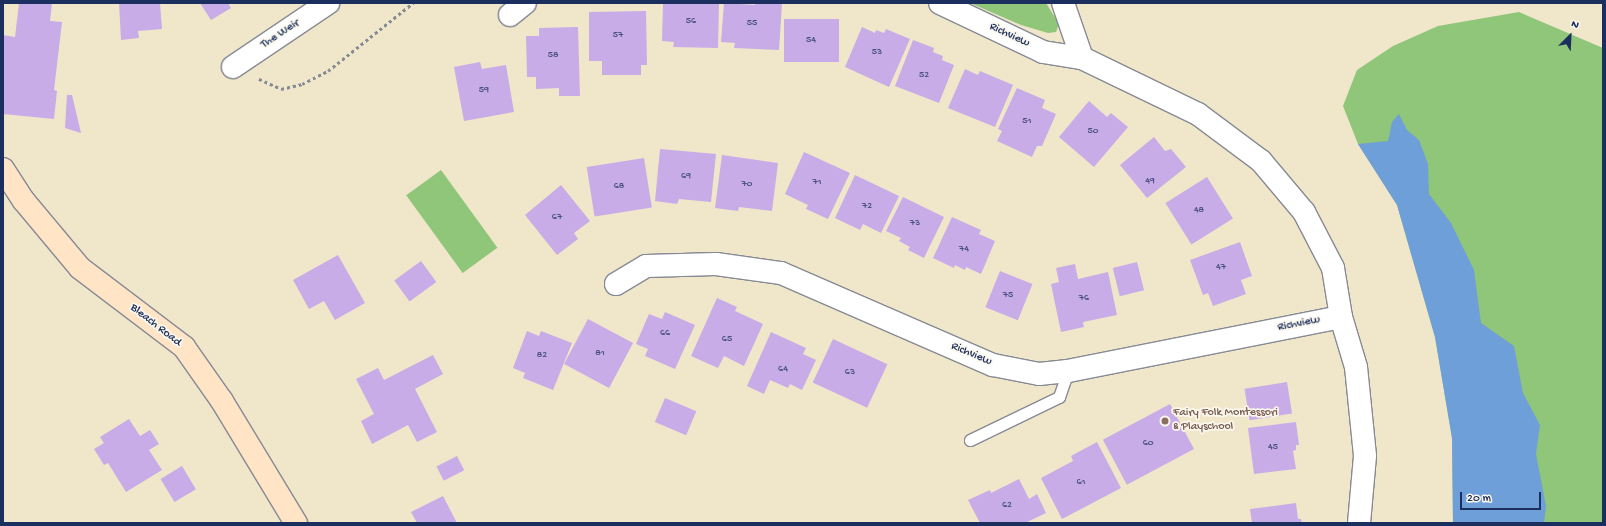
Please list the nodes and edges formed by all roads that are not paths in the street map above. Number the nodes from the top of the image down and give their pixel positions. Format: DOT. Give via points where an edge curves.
graph roads {
  1 [pos="328,3"];
  2 [pos="940,3"];
  3 [pos="1063,3"];
  4 [pos="1082,58"];
  5 [pos="233,67"];
  6 [pos="3,169"];
  7 [pos="616,284"];
  8 [pos="1341,317"];
  9 [pos="1068,371"];
  10 [pos="970,440"];
  11 [pos="296,523"];
  12 [pos="1359,523"];
  1 -- 5 [label="street, The Weir"];
  2 -- 4 [label="street, Richview" via="1043,52"];
  3 -- 4 [label="street"];
  4 -- 8 [label="street, Richview" via="1198,114 1261,161 1304,212 1333,268"];
  6 -- 11 [label="street, Bleach Road" via="24,201 80,268 184,347 222,401"];
  7 -- 9 [label="street, Richview" via="646,266 716,264 782,273 993,365 1039,374"];
  8 -- 9 [label="street, Richview"];
  8 -- 12 [label="street, Richview" via="1356,367 1365,456"];
  9 -- 10 [label="lane" via="1059,397"];
}
